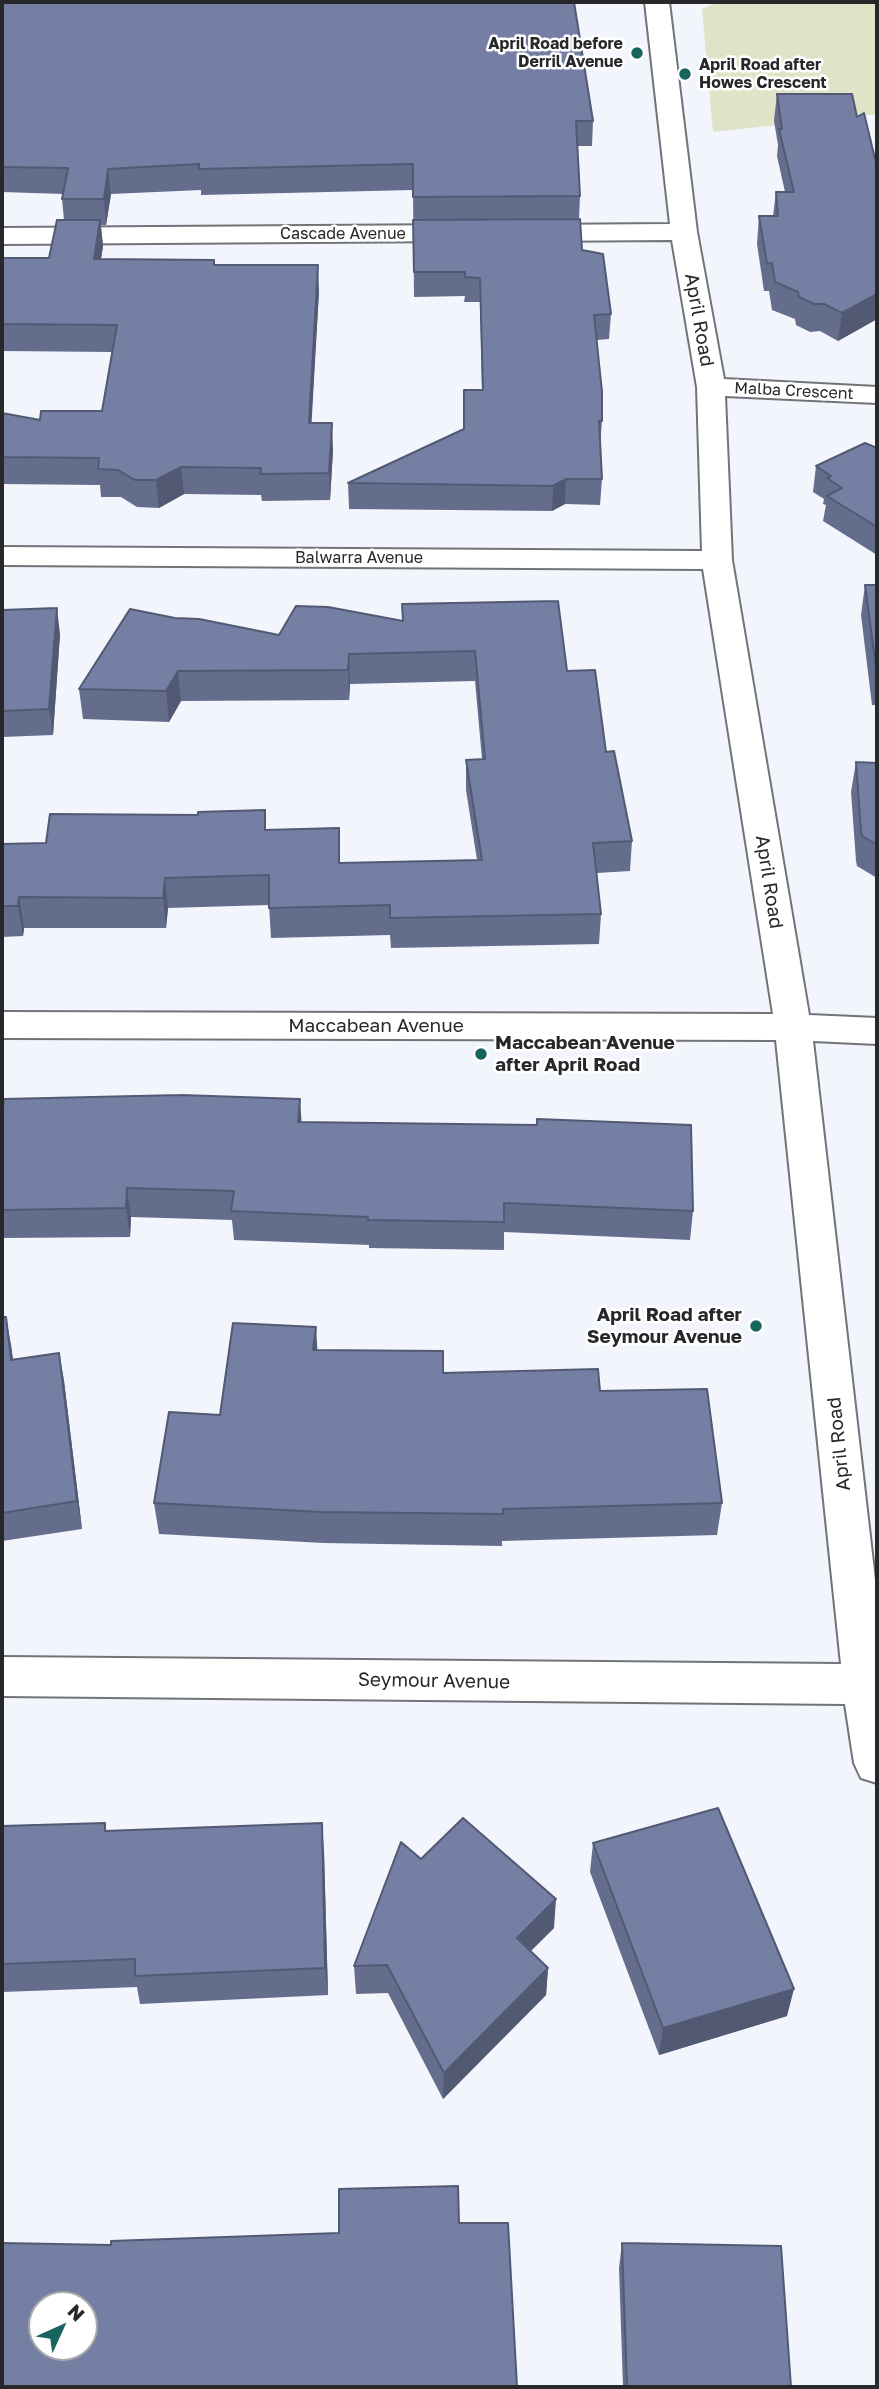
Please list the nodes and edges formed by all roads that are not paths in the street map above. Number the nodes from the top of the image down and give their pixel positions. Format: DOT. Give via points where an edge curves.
graph roads {
  1 [pos="657,2"];
  2 [pos="684,232"];
  3 [pos="2,236"];
  4 [pos="711,387"];
  5 [pos="877,395"];
  6 [pos="2,556"];
  7 [pos="717,560"];
  8 [pos="2,1025"];
  9 [pos="793,1027"];
  10 [pos="877,1031"];
  11 [pos="2,1677"];
  12 [pos="865,1684"];
  13 [pos="877,1763"];
  1 -- 2 [label="street, April Road"];
  2 -- 3 [label="street, Cascade Avenue"];
  2 -- 4 [label="street, April Road"];
  4 -- 5 [label="street, Malba Crescent"];
  4 -- 7 [label="street, April Road"];
  6 -- 7 [label="street, Balwarra Avenue"];
  7 -- 9 [label="street, April Road"];
  8 -- 9 [label="street, Maccabean Avenue"];
  9 -- 10 [label="street, Maccabean Avenue"];
  9 -- 12 [label="street, April Road"];
  11 -- 12 [label="street, Seymour Avenue"];
  12 -- 13 [label="street, April Road"];
}
